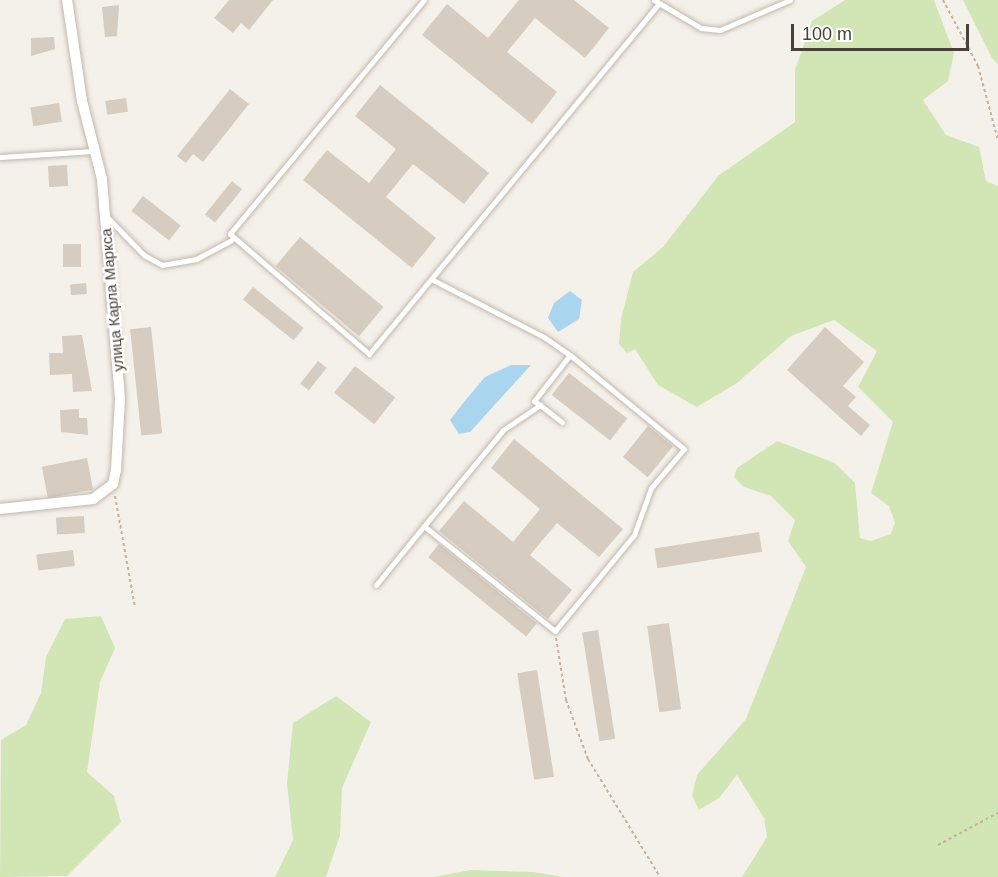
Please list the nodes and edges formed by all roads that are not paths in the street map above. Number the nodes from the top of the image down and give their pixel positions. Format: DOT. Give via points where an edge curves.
graph roads {
  1 [pos="67,0"];
  2 [pos="424,0"];
  3 [pos="790,0"];
  4 [pos="656,2"];
  5 [pos="95,151"];
  6 [pos="0,157"];
  7 [pos="105,214"];
  8 [pos="231,240"];
  9 [pos="434,280"];
  10 [pos="570,355"];
  11 [pos="540,405"];
  12 [pos="562,422"];
  13 [pos="0,509"];
  14 [pos="424,526"];
  15 [pos="376,585"];
  1 -- 5 [label="street, улица Карла Маркса"];
  2 -- 8 [label="lane" via="292,162 232,227"];
  3 -- 4 [label="lane" via="720,30 701,28"];
  4 -- 9 [label="lane"];
  5 -- 6 [label="lane"];
  5 -- 7 [label="street, улица Карла Маркса"];
  7 -- 8 [label="lane" via="144,255 162,265 196,259"];
  7 -- 13 [label="street, улица Карла Маркса" via="120,399 113,484 93,499"];
  8 -- 9 [label="lane" via="369,354"];
  9 -- 10 [label="lane"];
  10 -- 11 [label="lane" via="534,401"];
  10 -- 14 [label="lane" via="684,449 651,488 634,535 555,631"];
  11 -- 12 [label="lane"];
  11 -- 14 [label="lane" via="503,430"];
  14 -- 15 [label="lane"];
}
